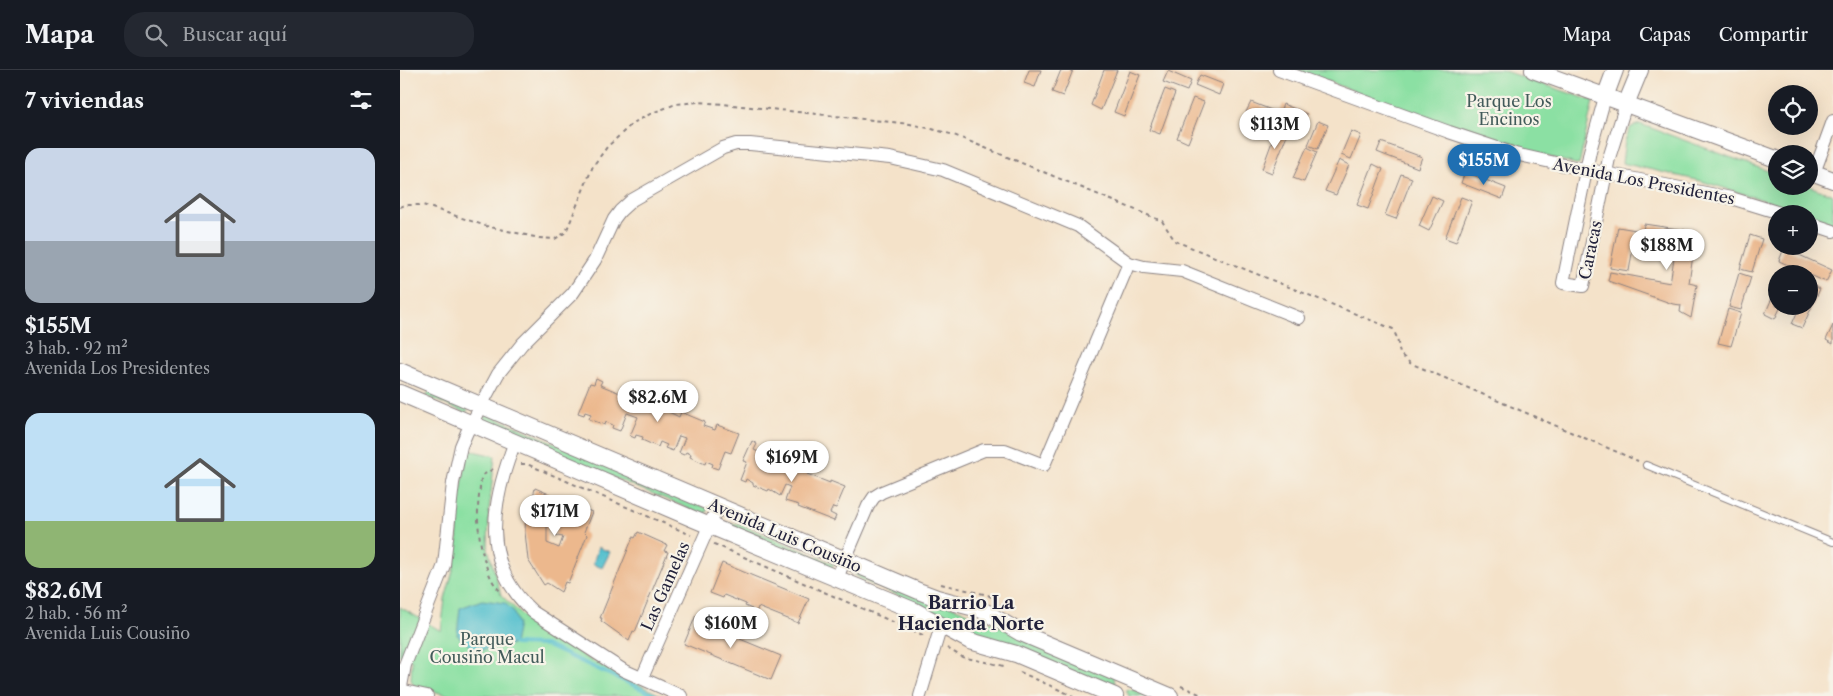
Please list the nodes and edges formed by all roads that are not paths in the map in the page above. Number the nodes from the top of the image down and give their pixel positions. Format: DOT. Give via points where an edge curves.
graph roads {
  1 [pos="1279,70"];
  2 [pos="1533,70"];
  3 [pos="1615,70"];
  4 [pos="1640,70"];
  5 [pos="1605,96"];
  6 [pos="1626,104"];
  7 [pos="1833,121"];
  8 [pos="1768,157"];
  9 [pos="1818,157"];
  10 [pos="1586,170"];
  11 [pos="1606,173"];
  12 [pos="1818,174"];
  13 [pos="1833,180"];
  14 [pos="1768,209"];
  15 [pos="1818,226"];
  16 [pos="1833,231"];
  17 [pos="1129,263"];
  18 [pos="1299,318"];
  19 [pos="400,371"];
  20 [pos="425,382"];
  21 [pos="400,393"];
  22 [pos="417,401"];
  23 [pos="480,405"];
  24 [pos="472,424"];
  25 [pos="515,442"];
  26 [pos="1646,465"];
  27 [pos="718,506"];
  28 [pos="706,533"];
  29 [pos="1833,542"];
  30 [pos="845,560"];
  31 [pos="837,578"];
  32 [pos="938,634"];
  33 [pos="402,666"];
  34 [pos="642,678"];
  35 [pos="1126,678"];
  36 [pos="400,690"];
  37 [pos="427,696"];
  38 [pos="681,696"];
  39 [pos="920,696"];
  40 [pos="1116,696"];
  41 [pos="1170,696"];
  1 -- 10 [label="street, Avenida Los Presidentes" via="1492,147"];
  2 -- 5 [label="street"];
  3 -- 5 [label="street, Caracas"];
  4 -- 6 [label="street, Caracas"];
  5 -- 6 [label="street"];
  5 -- 10 [label="street, Caracas"];
  6 -- 8 [label="street"];
  6 -- 11 [label="street, Caracas"];
  7 -- 9 [label="street"];
  10 -- 11 [label="street, Avenida Los Presidentes"];
  10 -- 11 [label="street, Caracas" via="1563,283 1583,286"];
  11 -- 14 [label="street, Avenida Los Presidentes" via="1731,198"];
  12 -- 13 [label="street"];
  15 -- 16 [label="street"];
  17 -- 18 [label="street" via="1182,271"];
  17 -- 23 [label="street" via="1078,226 942,170 890,158 736,144 718,150 632,200 620,211 581,284 511,357"];
  17 -- 30 [label="street" via="1044,465 1005,450 984,450 882,492 868,506"];
  19 -- 20 [label="street, Avenida Luis Cousiño"];
  20 -- 22 [label="street"];
  20 -- 23 [label="street, Avenida Luis Cousiño"];
  21 -- 22 [label="street, Avenida Luis Cousiño"];
  22 -- 24 [label="street, Avenida Luis Cousiño"];
  23 -- 24 [label="street"];
  23 -- 27 [label="street, Avenida Luis Cousiño"];
  24 -- 25 [label="street, Avenida Luis Cousiño"];
  24 -- 33 [label="street" via="461,446 453,482 444,565"];
  25 -- 28 [label="street, Avenida Luis Cousiño"];
  25 -- 34 [label="street" via="500,482 497,501 496,551 504,575 516,595 533,612 623,670"];
  26 -- 29 [label="lane"];
  27 -- 28 [label="street, Las Gamelas"];
  27 -- 30 [label="street, Avenida Luis Cousiño"];
  28 -- 31 [label="street, Avenida Luis Cousiño"];
  28 -- 34 [label="street, Las Gamelas"];
  30 -- 31 [label="street"];
  30 -- 35 [label="street, Avenida Luis Cousiño" via="937,598 982,610 1021,633"];
  31 -- 32 [label="street, Avenida Luis Cousiño" via="914,611"];
  32 -- 39 [label="street"];
  32 -- 40 [label="street, Avenida Luis Cousiño" via="1016,654"];
  33 -- 36 [label="street"];
  34 -- 38 [label="street"];
  35 -- 40 [label="street"];
  35 -- 41 [label="street, Avenida Luis Cousiño"];
  36 -- 37 [label="street"];
}
